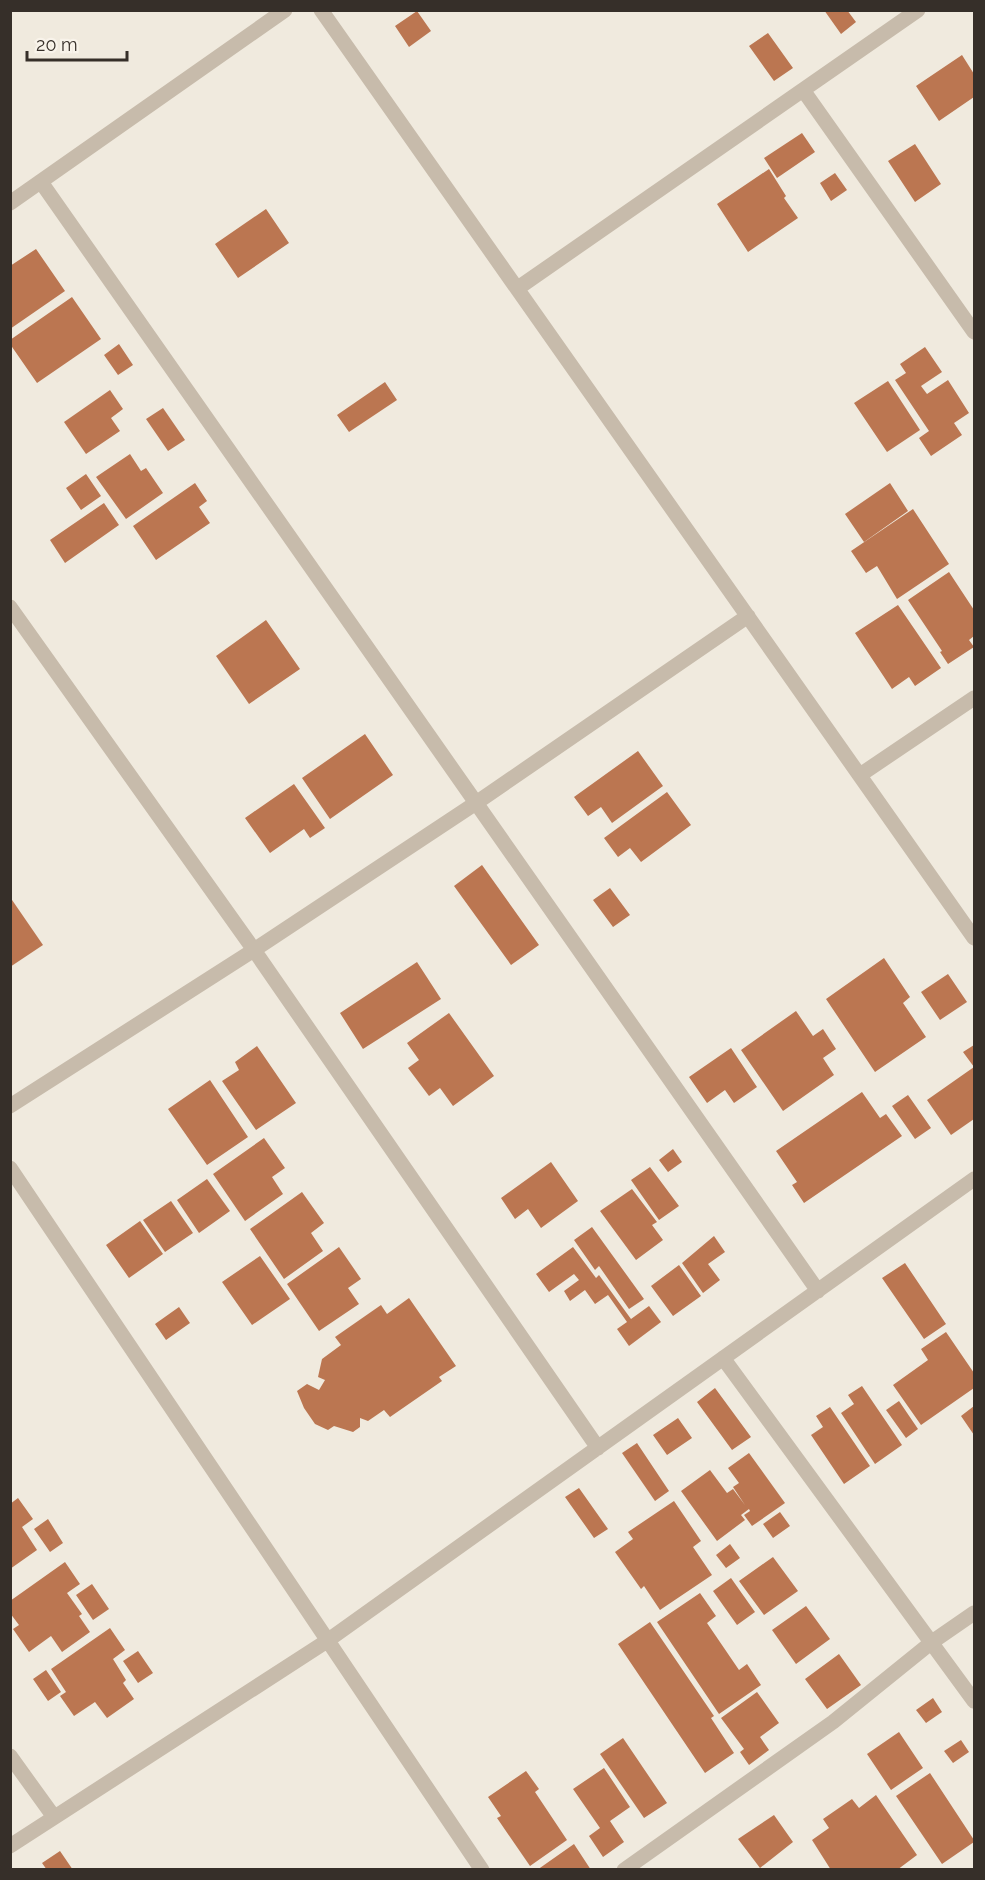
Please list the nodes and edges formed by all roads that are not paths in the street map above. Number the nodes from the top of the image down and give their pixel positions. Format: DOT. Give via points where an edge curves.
graph roads {
  1 [pos="285,10"];
  2 [pos="321,10"];
  3 [pos="918,10"];
  4 [pos="803,90"];
  5 [pos="41,182"];
  6 [pos="10,203"];
  7 [pos="518,288"];
  8 [pos="975,332"];
  9 [pos="10,607"];
  10 [pos="748,616"];
  11 [pos="975,698"];
  12 [pos="860,775"];
  13 [pos="476,803"];
  14 [pos="975,938"];
  15 [pos="254,950"];
  16 [pos="10,1106"];
  17 [pos="10,1168"];
  18 [pos="975,1179"];
  19 [pos="818,1291"];
  20 [pos="723,1358"];
  21 [pos="598,1448"];
  22 [pos="975,1613"];
  23 [pos="327,1641"];
  24 [pos="932,1642"];
  25 [pos="975,1701"];
  26 [pos="10,1756"];
  27 [pos="54,1818"];
  28 [pos="10,1846"];
  29 [pos="482,1869"];
  30 [pos="624,1869"];
  1 -- 5 [label="street"];
  2 -- 7 [label="street"];
  3 -- 4 [label="street"];
  4 -- 7 [label="street"];
  4 -- 8 [label="street"];
  5 -- 6 [label="street"];
  5 -- 13 [label="street"];
  7 -- 10 [label="street"];
  9 -- 15 [label="street"];
  10 -- 12 [label="street"];
  10 -- 13 [label="street"];
  11 -- 12 [label="street"];
  12 -- 14 [label="street"];
  13 -- 15 [label="street"];
  13 -- 19 [label="street"];
  15 -- 16 [label="street"];
  15 -- 21 [label="street"];
  17 -- 23 [label="street"];
  18 -- 19 [label="street"];
  19 -- 20 [label="street"];
  20 -- 21 [label="street"];
  20 -- 24 [label="street"];
  21 -- 23 [label="street"];
  22 -- 24 [label="street"];
  23 -- 27 [label="street"];
  23 -- 29 [label="street"];
  24 -- 25 [label="street"];
  24 -- 30 [label="street" via="832,1722"];
  26 -- 27 [label="street"];
  27 -- 28 [label="street"];
}
